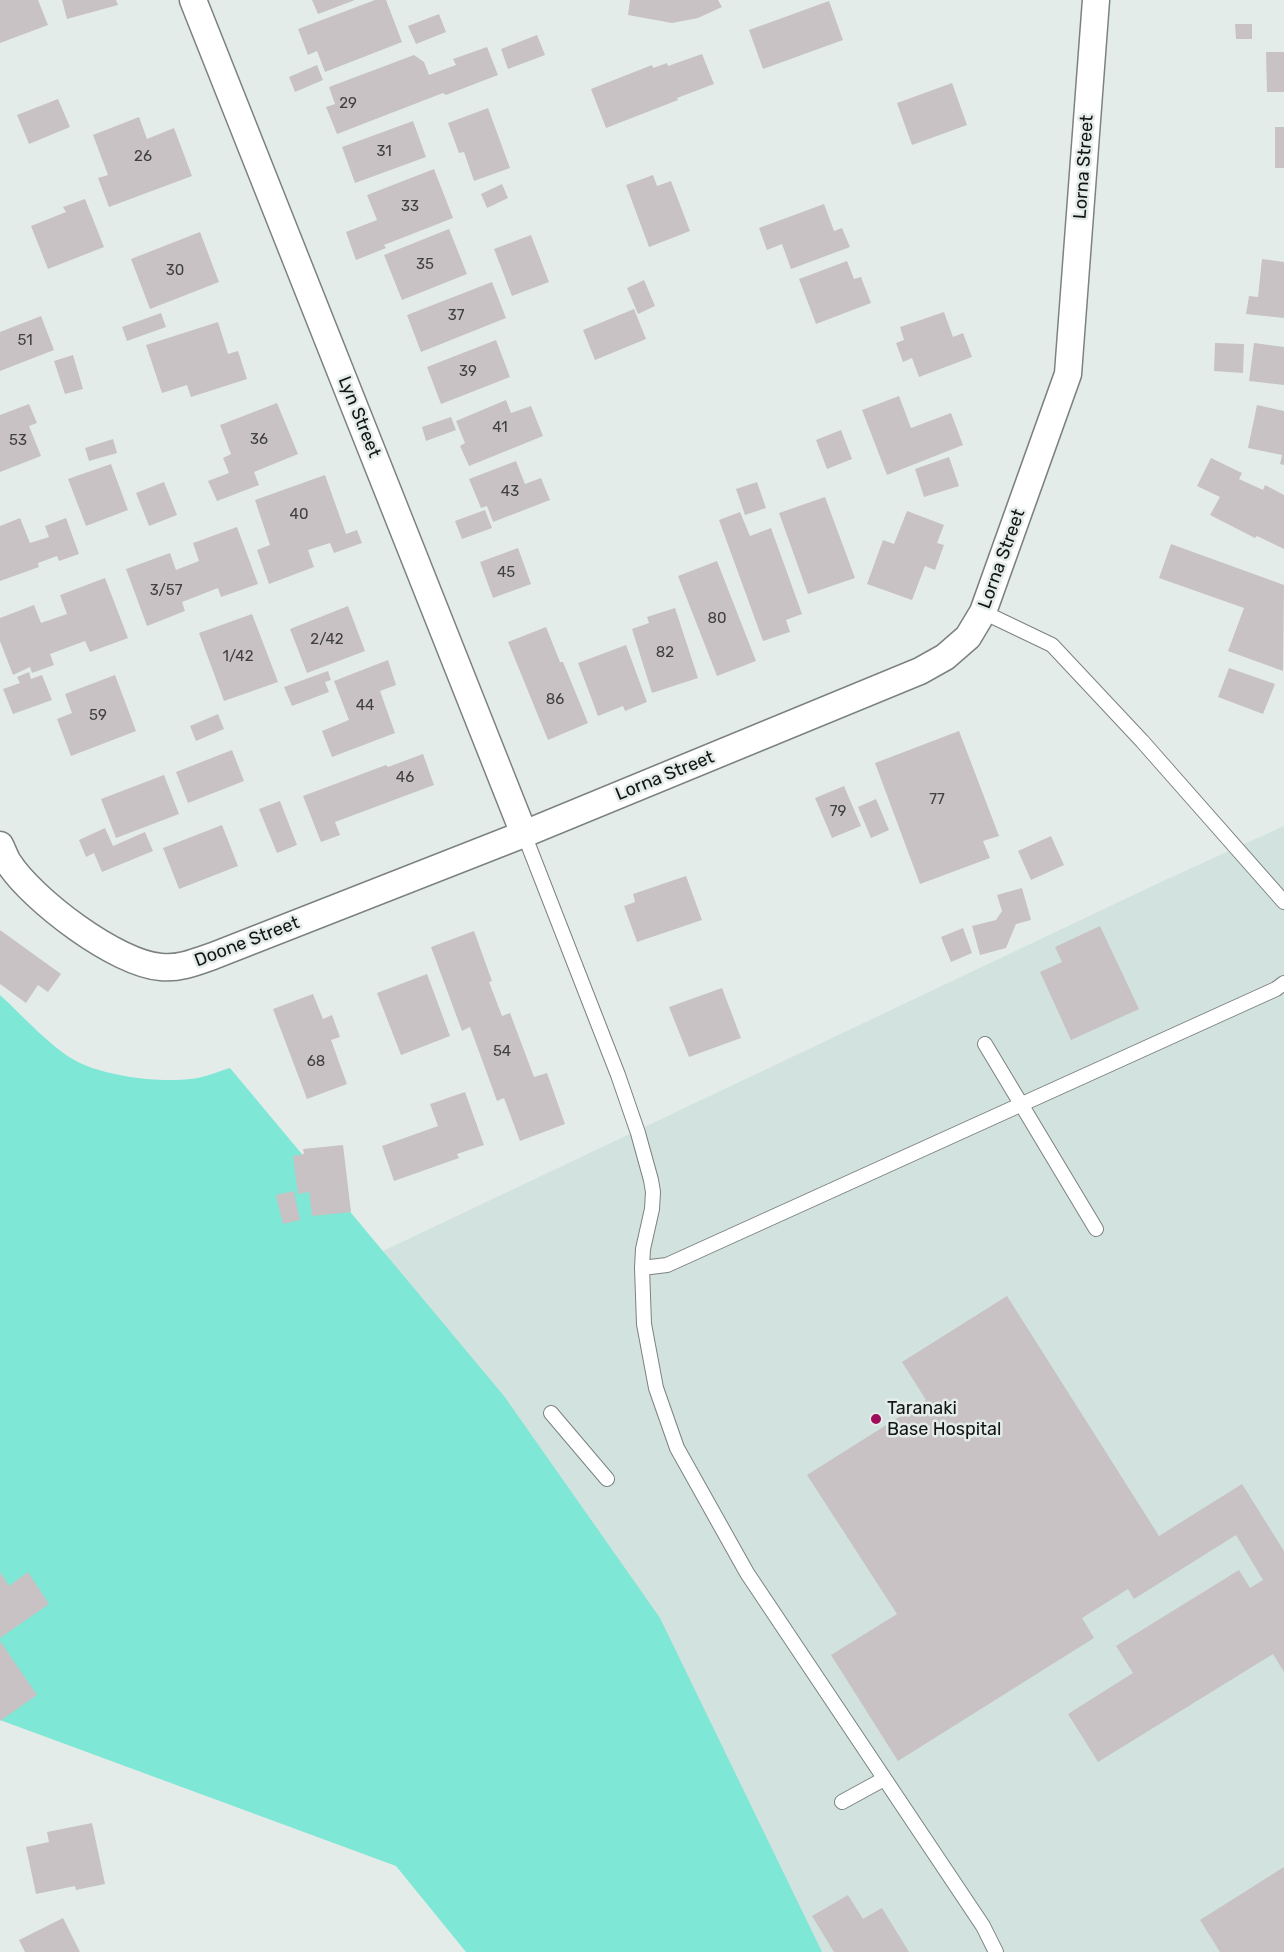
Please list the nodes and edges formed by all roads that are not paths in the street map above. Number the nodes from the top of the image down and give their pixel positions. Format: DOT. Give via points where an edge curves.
graph roads {
  1 [pos="193,0"];
  2 [pos="1096,0"];
  3 [pos="983,612"];
  4 [pos="524,834"];
  5 [pos="0,845"];
  6 [pos="1284,902"];
  7 [pos="1284,983"];
  8 [pos="985,1044"];
  9 [pos="1021,1104"];
  10 [pos="1096,1229"];
  11 [pos="642,1268"];
  12 [pos="551,1413"];
  13 [pos="607,1479"];
  14 [pos="884,1778"];
  15 [pos="842,1802"];
  16 [pos="996,1952"];
  1 -- 4 [label="street, Lyn Street"];
  2 -- 3 [label="street, Lorna Street" via="1068,374"];
  3 -- 4 [label="street, Lorna Street" via="968,637 945,657 920,671"];
  3 -- 6 [label="lane" via="1052,645 1142,740"];
  4 -- 5 [label="street, Doone Street" via="213,956 176,967 144,965 77,927 26,884 8,863"];
  4 -- 11 [label="lane" via="618,1075 651,1180 652,1209"];
  7 -- 9 [label="lane"];
  8 -- 9 [label="lane"];
  9 -- 10 [label="lane"];
  9 -- 11 [label="lane" via="667,1265"];
  11 -- 14 [label="lane" via="644,1324 656,1388 678,1448 747,1573"];
  12 -- 13 [label="lane"];
  14 -- 15 [label="lane"];
  14 -- 16 [label="lane" via="983,1926"];
}
